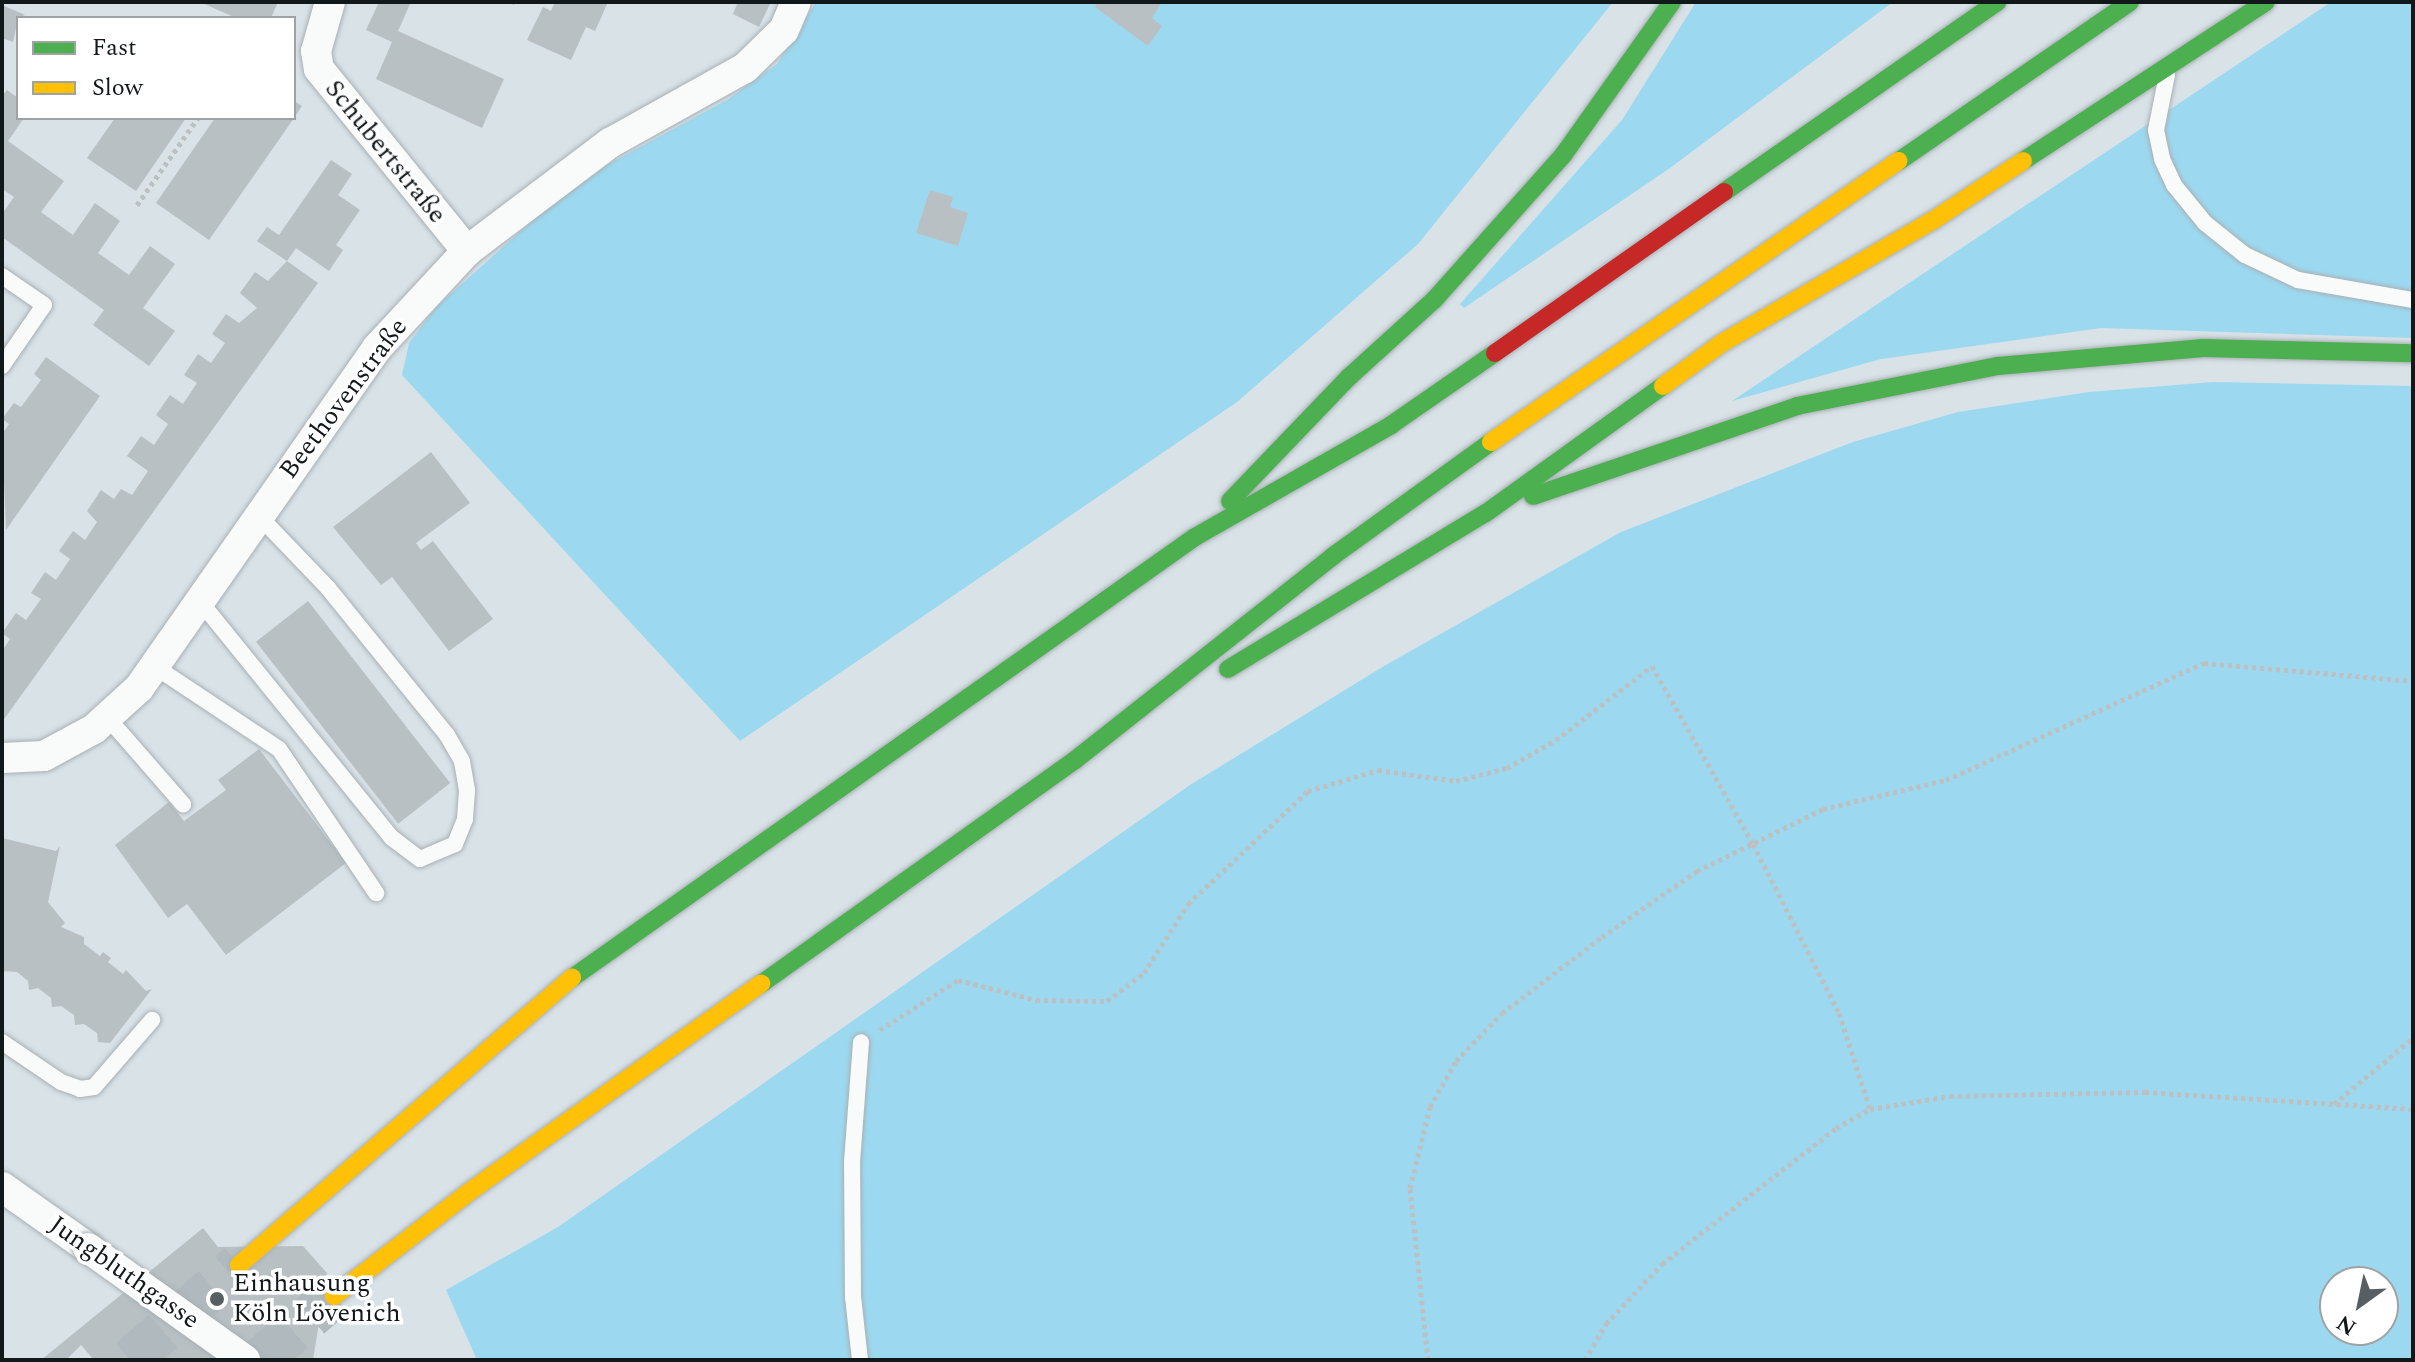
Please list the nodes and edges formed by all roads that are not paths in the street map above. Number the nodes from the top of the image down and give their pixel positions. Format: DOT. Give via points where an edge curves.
graph roads {
  1 [pos="330,2"];
  2 [pos="796,2"];
  3 [pos="1672,2"];
  4 [pos="1997,2"];
  5 [pos="2130,2"];
  6 [pos="2266,2"];
  7 [pos="2168,68"];
  8 [pos="467,251"];
  9 [pos="2,276"];
  10 [pos="2413,300"];
  11 [pos="2413,353"];
  12 [pos="2,366"];
  13 [pos="1486,513"];
  14 [pos="258,515"];
  15 [pos="1195,537"];
  16 [pos="199,600"];
  17 [pos="154,666"];
  18 [pos="107,717"];
  19 [pos="2,758"];
  20 [pos="1075,760"];
  21 [pos="183,804"];
  22 [pos="376,893"];
  23 [pos="152,1020"];
  24 [pos="2,1042"];
  25 [pos="861,1042"];
  26 [pos="2,1187"];
  27 [pos="239,1265"];
  28 [pos="334,1296"];
  29 [pos="245,1360"];
  30 [pos="860,1360"];
  1 -- 8 [label="street, Schubertstraße" via="316,51 319,69"];
  2 -- 8 [label="street, Beethovenstraße" via="784,30 745,68 610,143"];
  3 -- 15 [label="highway" via="1554,165 1434,300 1349,377"];
  4 -- 15 [label="highway" via="1391,425"];
  5 -- 20 [label="highway" via="1333,556"];
  6 -- 7 [label="highway"];
  7 -- 10 [label="lane" via="2158,144 2174,185 2205,223 2245,255 2298,280"];
  7 -- 13 [label="highway" via="1932,221 1722,343"];
  8 -- 14 [label="street, Beethovenstraße" via="377,348"];
  9 -- 12 [label="lane" via="44,305"];
  11 -- 13 [label="highway" via="2203,348 2096,354 1957,373 1797,406 1699,435"];
  13 -- 20 [label="highway"];
  14 -- 16 [label="street, Beethovenstraße"];
  14 -- 16 [label="lane" via="328,588 447,735 462,761 467,790 465,819 455,844 420,859 392,838"];
  15 -- 27 [label="highway" via="574,976"];
  16 -- 17 [label="street, Beethovenstraße"];
  17 -- 18 [label="street, Beethovenstraße"];
  17 -- 22 [label="lane" via="279,749"];
  18 -- 19 [label="street, Beethovenstraße" via="44,756"];
  18 -- 21 [label="lane"];
  20 -- 28 [label="highway" via="469,1192"];
  23 -- 24 [label="lane" via="94,1087 80,1089 61,1082"];
  25 -- 30 [label="lane" via="852,1162 853,1297"];
  26 -- 29 [label="street, Jungbluthgasse, bridge"];
}
